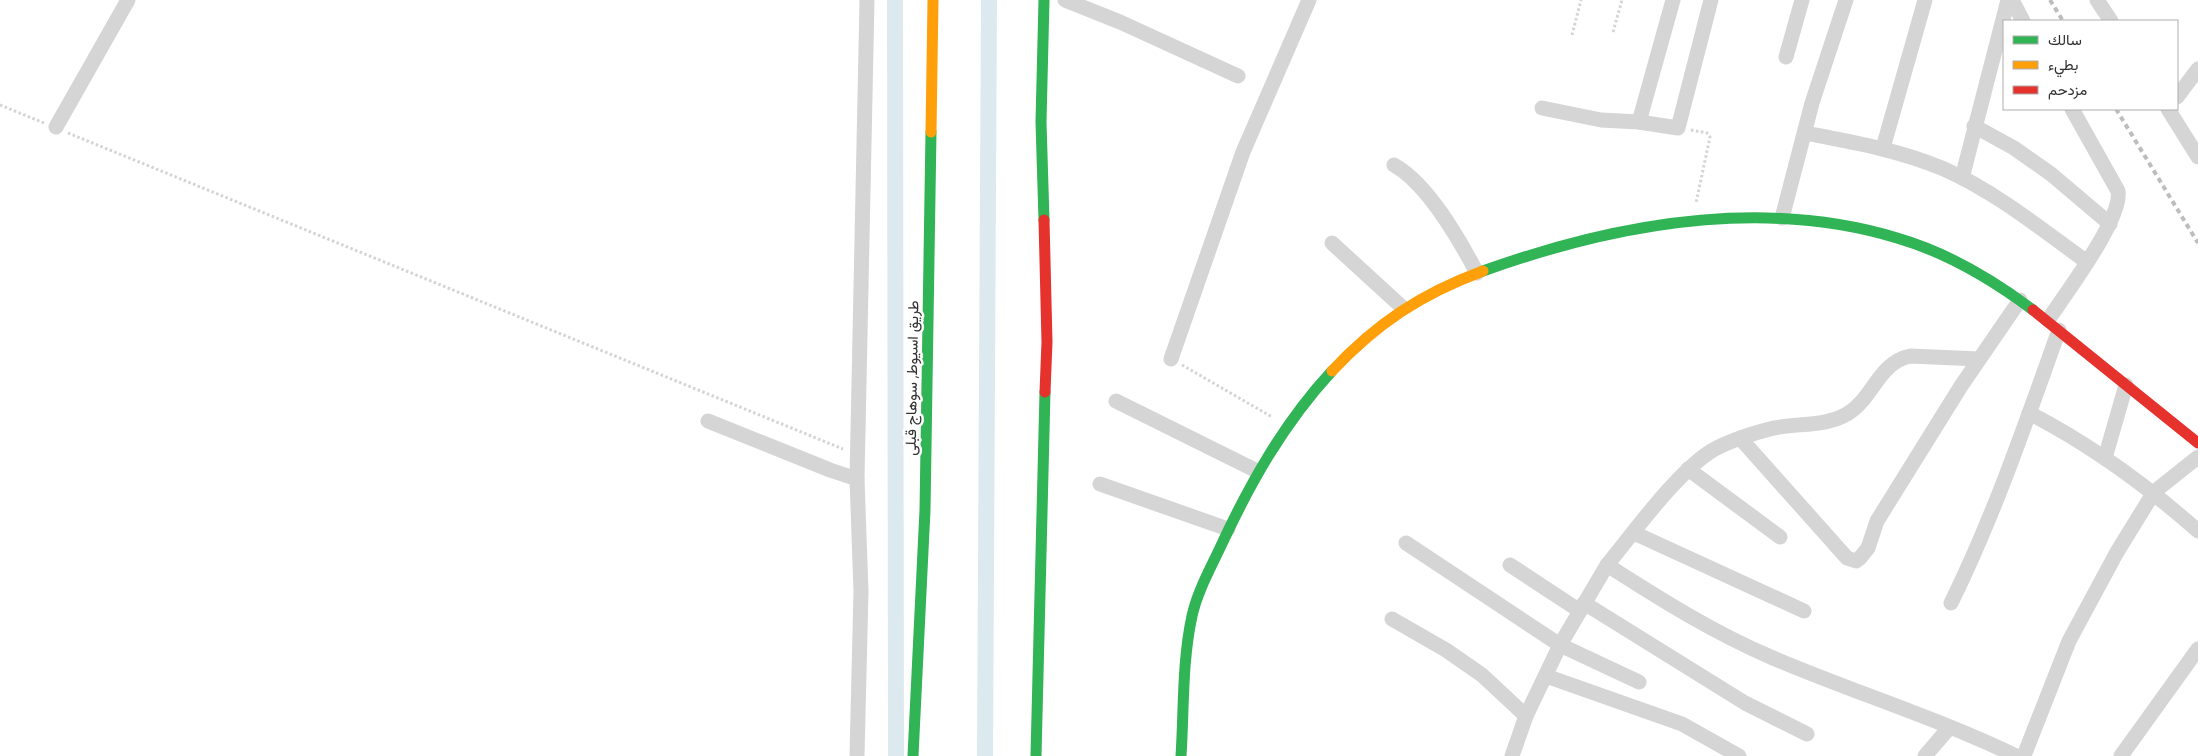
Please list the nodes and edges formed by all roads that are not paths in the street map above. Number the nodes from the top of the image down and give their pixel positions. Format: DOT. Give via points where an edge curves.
graph roads {
  1 [pos="128,0"];
  2 [pos="867,0"];
  3 [pos="933,0"];
  4 [pos="1044,0"];
  5 [pos="1065,0"];
  6 [pos="1309,0"];
  7 [pos="1673,0"];
  8 [pos="1711,0"];
  9 [pos="1802,0"];
  10 [pos="1846,0"];
  11 [pos="1925,0"];
  12 [pos="2010,0"];
  13 [pos="2097,0"];
  14 [pos="2004,20"];
  15 [pos="2023,20"];
  16 [pos="2110,20"];
  17 [pos="2003,24"];
  18 [pos="1786,57"];
  19 [pos="2198,69"];
  20 [pos="1238,76"];
  21 [pos="2178,96"];
  22 [pos="1542,108"];
  23 [pos="2073,110"];
  24 [pos="2169,110"];
  25 [pos="1639,122"];
  26 [pos="1974,126"];
  27 [pos="56,127"];
  28 [pos="1805,133"];
  29 [pos="1883,148"];
  30 [pos="2198,157"];
  31 [pos="1394,165"];
  32 [pos="1962,178"];
  33 [pos="1782,218"];
  34 [pos="2110,224"];
  35 [pos="1332,243"];
  36 [pos="2087,262"];
  37 [pos="1477,273"];
  38 [pos="2020,300"];
  39 [pos="1403,308"];
  40 [pos="2053,325"];
  41 [pos="1171,359"];
  42 [pos="1979,359"];
  43 [pos="2126,385"];
  44 [pos="1116,402"];
  45 [pos="2029,413"];
  46 [pos="708,420"];
  47 [pos="1740,438"];
  48 [pos="2198,444"];
  49 [pos="2198,457"];
  50 [pos="2105,458"];
  51 [pos="1688,469"];
  52 [pos="1257,471"];
  53 [pos="857,479"];
  54 [pos="1100,484"];
  55 [pos="2154,492"];
  56 [pos="1228,529"];
  57 [pos="2198,531"];
  58 [pos="1634,533"];
  59 [pos="1780,537"];
  60 [pos="1406,543"];
  61 [pos="1510,565"];
  62 [pos="1607,565"];
  63 [pos="1950,603"];
  64 [pos="1582,607"];
  65 [pos="1804,611"];
  66 [pos="1392,619"];
  67 [pos="1560,645"];
  68 [pos="2198,649"];
  69 [pos="1546,676"];
  70 [pos="1640,682"];
  71 [pos="1526,716"];
  72 [pos="1949,728"];
  73 [pos="1807,734"];
  74 [pos="858,756"];
  75 [pos="913,756"];
  76 [pos="1036,756"];
  77 [pos="1181,756"];
  78 [pos="1512,756"];
  79 [pos="1739,756"];
  80 [pos="1925,756"];
  81 [pos="2016,756"];
  82 [pos="2022,756"];
  83 [pos="2121,756"];
  1 -- 27 [label="street"];
  2 -- 53 [label="street"];
  3 -- 75 [label="street, طريق اسيوط, سوهاج قبلى" via="925,510"];
  4 -- 76 [label="street" via="1041,122 1047,342"];
  5 -- 20 [label="street"];
  6 -- 41 [label="street" via="1243,152"];
  7 -- 25 [label="street"];
  8 -- 25 [label="street" via="1678,128"];
  9 -- 18 [label="street"];
  10 -- 28 [label="street"];
  11 -- 29 [label="street"];
  12 -- 14 [label="street"];
  12 -- 15 [label="street"];
  13 -- 16 [label="street"];
  17 -- 26 [label="street"];
  19 -- 21 [label="street"];
  22 -- 25 [label="street" via="1601,120"];
  23 -- 34 [label="street" via="2118,191"];
  24 -- 30 [label="street"];
  26 -- 32 [label="street"];
  26 -- 34 [label="street" via="2014,148"];
  28 -- 29 [label="street"];
  28 -- 33 [label="street"];
  29 -- 32 [label="street"];
  31 -- 37 [label="street" via="1408,175 1439,212"];
  32 -- 36 [label="street" via="2002,201"];
  33 -- 37 [label="street" via="1692,220 1609,234"];
  33 -- 38 [label="street" via="1898,238 1942,256"];
  34 -- 36 [label="street"];
  35 -- 39 [label="street"];
  36 -- 40 [label="street"];
  37 -- 39 [label="street"];
  38 -- 40 [label="street"];
  38 -- 42 [label="street"];
  39 -- 52 [label="street" via="1372,330 1324,378 1286,425"];
  40 -- 43 [label="street"];
  40 -- 45 [label="street"];
  42 -- 47 [label="street" via="1901,358 1882,372 1858,406 1847,414 1830,420 1771,428"];
  42 -- 47 [label="street" via="1878,521 1868,548 1856,561 1847,558"];
  43 -- 48 [label="street"];
  43 -- 50 [label="street"];
  44 -- 52 [label="street"];
  45 -- 50 [label="street"];
  45 -- 63 [label="street" via="1971,562"];
  46 -- 53 [label="street"];
  47 -- 51 [label="street" via="1712,450"];
  49 -- 55 [label="street"];
  50 -- 55 [label="street"];
  51 -- 58 [label="street"];
  51 -- 59 [label="street"];
  52 -- 56 [label="street"];
  53 -- 74 [label="street" via="861,591"];
  54 -- 56 [label="street"];
  55 -- 57 [label="street"];
  55 -- 82 [label="street" via="2069,641"];
  56 -- 77 [label="street" via="1193,613 1187,649"];
  58 -- 62 [label="street"];
  58 -- 65 [label="street"];
  60 -- 67 [label="street"];
  61 -- 64 [label="street"];
  62 -- 64 [label="street"];
  62 -- 72 [label="street" via="1670,605 1771,657"];
  64 -- 67 [label="street"];
  64 -- 73 [label="street" via="1745,703"];
  66 -- 71 [label="street" via="1482,675"];
  67 -- 69 [label="street"];
  67 -- 70 [label="street"];
  68 -- 83 [label="street"];
  69 -- 71 [label="street"];
  69 -- 79 [label="street" via="1682,724"];
  71 -- 78 [label="street"];
  72 -- 80 [label="street"];
  72 -- 81 [label="street"];
}
